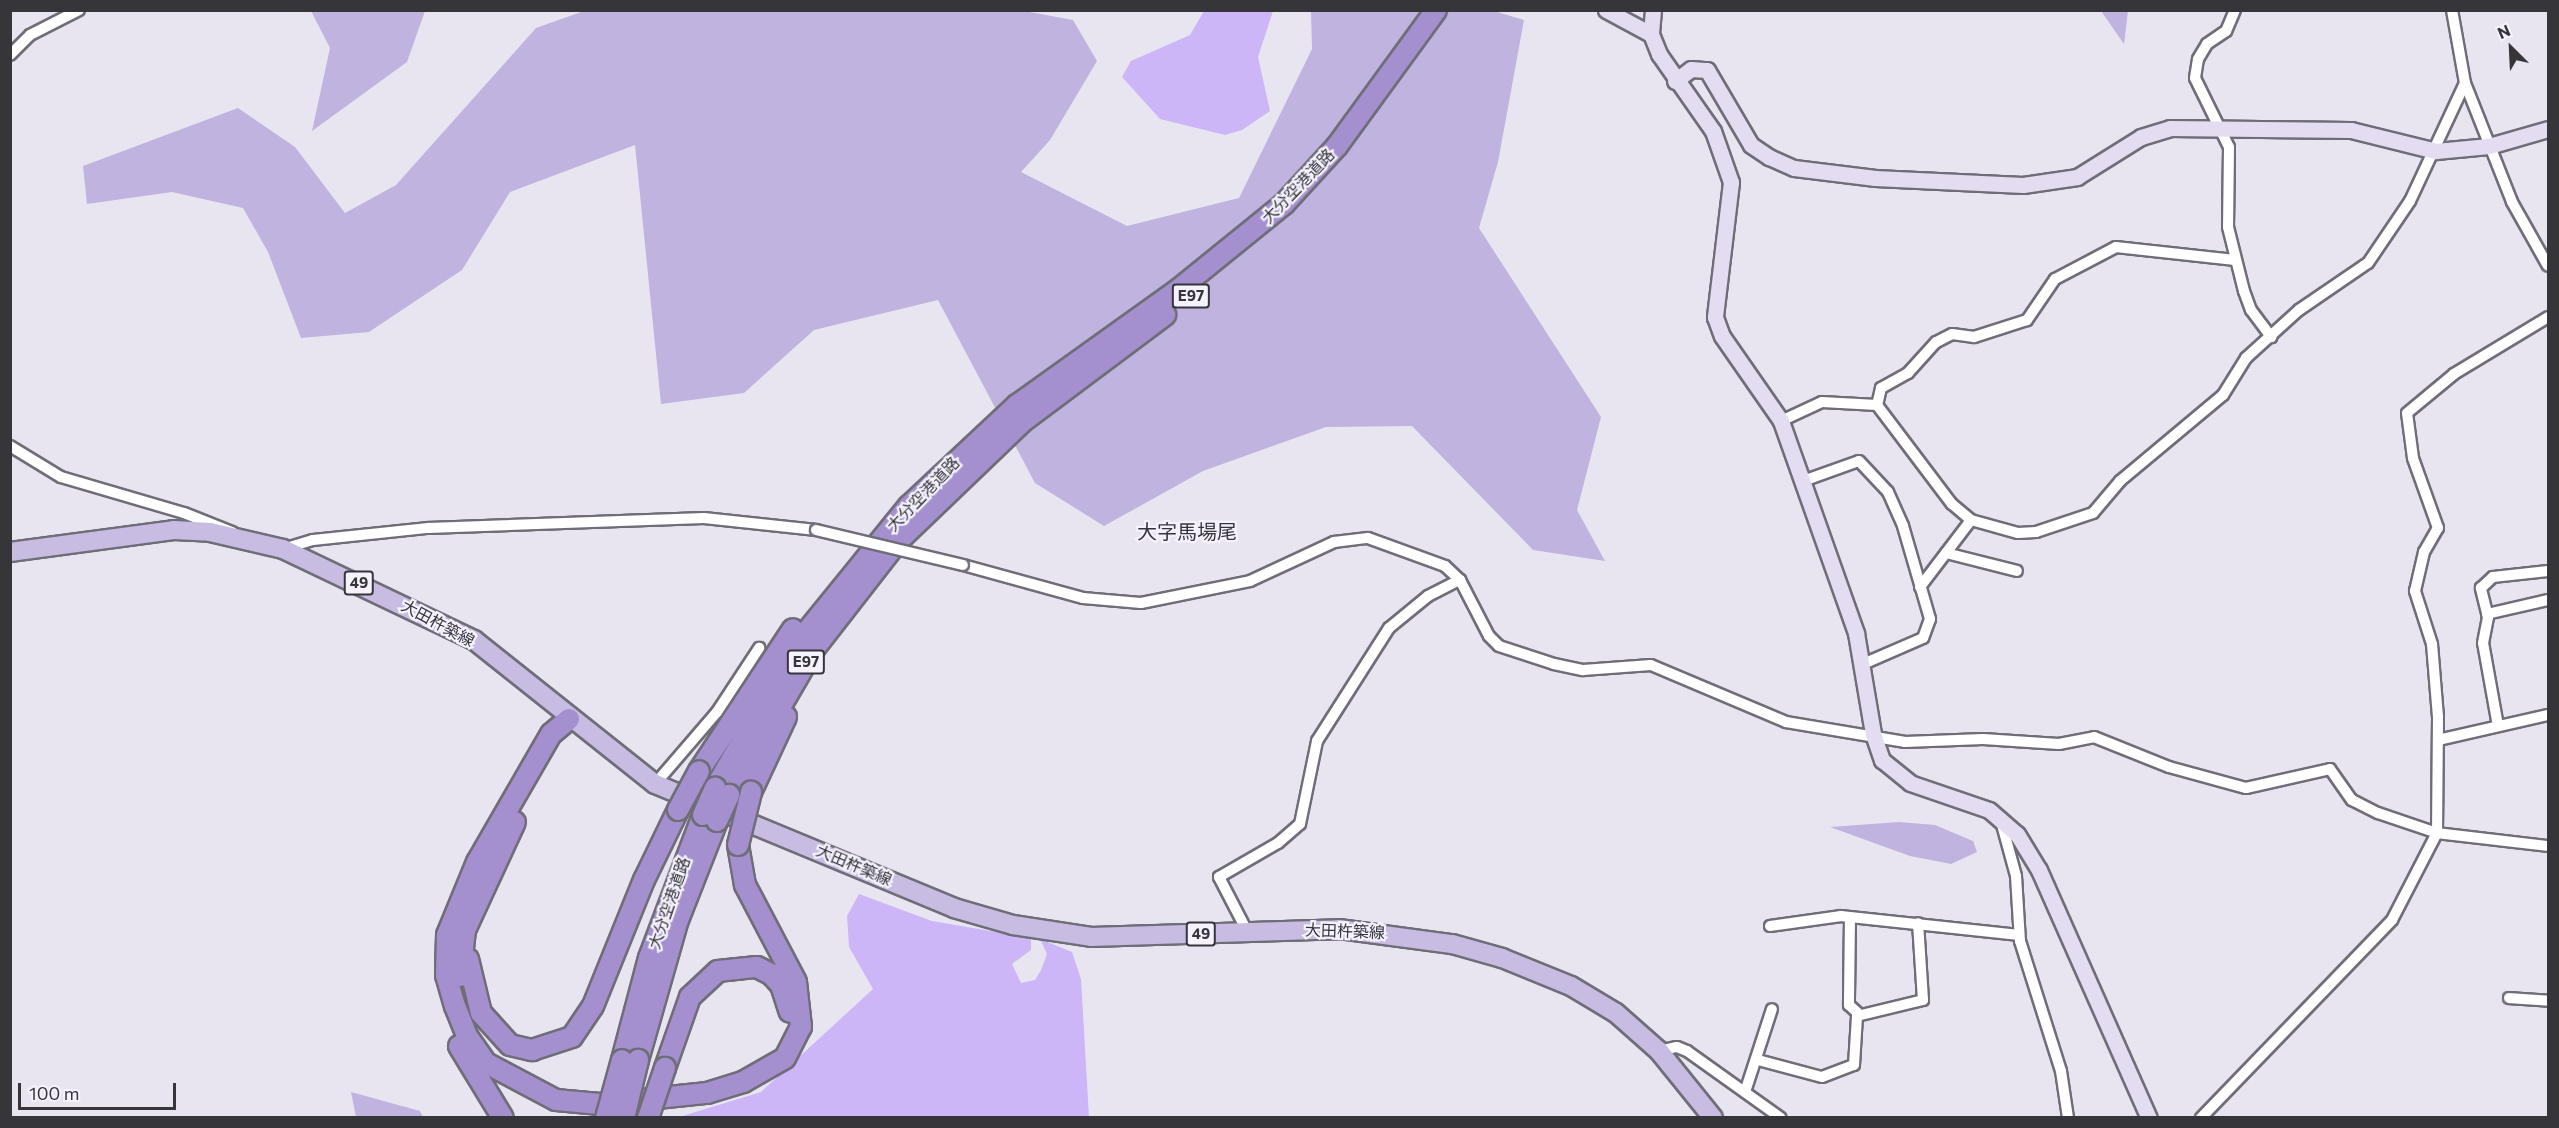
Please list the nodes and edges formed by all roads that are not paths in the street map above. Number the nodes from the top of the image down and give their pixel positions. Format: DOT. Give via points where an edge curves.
graph roads {
  1 [pos="79,10"];
  2 [pos="1438,10"];
  3 [pos="1606,10"];
  4 [pos="1653,10"];
  5 [pos="2235,10"];
  6 [pos="2452,10"];
  7 [pos="1651,34"];
  8 [pos="10,55"];
  9 [pos="1675,81"];
  10 [pos="2464,83"];
  11 [pos="2223,127"];
  12 [pos="2548,129"];
  13 [pos="2489,146"];
  14 [pos="2436,151"];
  15 [pos="2235,260"];
  16 [pos="2548,266"];
  17 [pos="2548,317"];
  18 [pos="2271,338"];
  19 [pos="1877,405"];
  20 [pos="1781,421"];
  21 [pos="987,431"];
  22 [pos="10,446"];
  23 [pos="1803,481"];
  24 [pos="1971,520"];
  25 [pos="242,538"];
  26 [pos="899,540"];
  27 [pos="283,549"];
  28 [pos="10,552"];
  29 [pos="1946,553"];
  30 [pos="2017,571"];
  31 [pos="2548,571"];
  32 [pos="1460,580"];
  33 [pos="1920,587"];
  34 [pos="2548,600"];
  35 [pos="2487,614"];
  36 [pos="759,648"];
  37 [pos="1863,663"];
  38 [pos="2548,715"];
  39 [pos="569,719"];
  40 [pos="2498,726"];
  41 [pos="1873,734"];
  42 [pos="2438,740"];
  43 [pos="655,784"];
  44 [pos="722,792"];
  45 [pos="2001,820"];
  46 [pos="2437,833"];
  47 [pos="2548,846"];
  48 [pos="1850,917"];
  49 [pos="1918,923"];
  50 [pos="1770,926"];
  51 [pos="1247,931"];
  52 [pos="456,932"];
  53 [pos="2019,935"];
  54 [pos="2509,998"];
  55 [pos="2548,1001"];
  56 [pos="1772,1009"];
  57 [pos="1859,1014"];
  58 [pos="1659,1051"];
  59 [pos="630,1060"];
  60 [pos="1758,1060"];
  61 [pos="1745,1092"];
  62 [pos="503,1118"];
  63 [pos="606,1118"];
  64 [pos="624,1118"];
  65 [pos="648,1118"];
  66 [pos="1713,1118"];
  67 [pos="1781,1118"];
  68 [pos="2068,1118"];
  69 [pos="2149,1118"];
  70 [pos="2201,1118"];
  1 -- 8 [label="street" via="30,35"];
  2 -- 21 [label="highway, 大分空港道路 / E97" via="1337,146 1284,204 1227,253 1044,384"];
  2 -- 26 [label="highway, 大分空港道路 / E97" via="1368,122 1303,202 1226,270 1022,422"];
  3 -- 7 [label="street"];
  4 -- 7 [label="street"];
  5 -- 11 [label="street" via="2226,31 2207,44 2198,59 2195,78"];
  6 -- 10 [label="street"];
  7 -- 9 [label="street"];
  9 -- 11 [label="street" via="1691,69 1707,70 1750,145 1769,157 1794,168 1875,178 2023,185 2077,177 2141,137 2170,128"];
  9 -- 20 [label="street" via="1713,131 1731,182 1715,316 1722,336"];
  10 -- 13 [label="street"];
  10 -- 14 [label="street"];
  11 -- 14 [label="street" via="2351,130"];
  11 -- 15 [label="street" via="2229,147 2228,227"];
  12 -- 13 [label="street"];
  13 -- 14 [label="street"];
  13 -- 16 [label="street" via="2512,202"];
  14 -- 18 [label="street" via="2385,242 2368,263 2299,310"];
  15 -- 18 [label="street" via="2251,310"];
  15 -- 19 [label="street" via="2116,247 2055,279 2027,320 1974,336 1952,334 1936,342 1908,373 1881,388"];
  17 -- 42 [label="street" via="2454,374 2407,413 2413,458 2438,528 2424,552 2415,591 2432,644"];
  18 -- 24 [label="street" via="2246,358 2223,395 2120,481 2093,513 2036,532"];
  19 -- 20 [label="street" via="1822,402"];
  19 -- 24 [label="street" via="1952,504"];
  20 -- 23 [label="street"];
  21 -- 44 [label="highway, 大分空港道路 / E97" via="909,506 817,616 763,698"];
  21 -- 52 [label="highway, bridge" via="885,522 841,569 759,676 678,810 593,1006 572,1037 532,1050 510,1045 495,1033 481,1013"];
  22 -- 25 [label="street" via="62,477 219,524"];
  23 -- 33 [label="street" via="1859,461 1868,466 1888,492 1903,526"];
  23 -- 37 [label="street"];
  24 -- 29 [label="street"];
  25 -- 27 [label="main road, 大田杵築線 / 49"];
  25 -- 28 [label="main road, 大田杵築線 / 49" via="174,530"];
  26 -- 44 [label="highway, 大分空港道路 / E97" via="814,649"];
  26 -- 52 [label="highway, bridge" via="810,672 751,792 738,845 745,885 796,982 801,1027 785,1058 743,1082 677,1099 600,1104 556,1100 530,1090 486,1063 467,1036 446,975"];
  27 -- 32 [label="street, bridge" via="313,540 429,528 682,519 816,531 1083,598 1141,603 1250,581 1346,537 1408,549 1445,566"];
  27 -- 39 [label="main road, 大田杵築線 / 49" via="474,640"];
  29 -- 30 [label="street"];
  29 -- 33 [label="street"];
  31 -- 35 [label="street" via="2484,581 2481,588"];
  32 -- 41 [label="street" via="1489,636 1518,653 1583,670 1651,665 1786,722"];
  32 -- 51 [label="street" via="1428,596 1389,628 1317,741 1300,824 1278,843 1219,877"];
  33 -- 37 [label="street" via="1930,619 1923,638"];
  34 -- 35 [label="street"];
  35 -- 40 [label="street" via="2483,644"];
  36 -- 43 [label="street" via="717,712"];
  37 -- 41 [label="street"];
  38 -- 40 [label="street"];
  39 -- 43 [label="main road, 大田杵築線 / 49"];
  39 -- 52 [label="highway" via="551,734 477,862"];
  40 -- 42 [label="street"];
  41 -- 45 [label="street" via="1882,760 1893,773 1910,783 1989,810"];
  41 -- 46 [label="street" via="1934,743 1983,739 2059,744 2094,736 2169,767 2246,788 2330,769 2356,804"];
  42 -- 46 [label="street"];
  43 -- 51 [label="main road, 大田杵築線 / 49" via="954,908 1013,925 1091,937"];
  44 -- 59 [label="highway, 大分空港道路 / E97, bridge" via="650,958"];
  45 -- 53 [label="street" via="2016,876"];
  45 -- 69 [label="street" via="2018,834 2038,870"];
  46 -- 47 [label="street"];
  46 -- 70 [label="street" via="2392,920"];
  48 -- 49 [label="street"];
  48 -- 50 [label="street"];
  48 -- 57 [label="street" via="1849,1005"];
  49 -- 53 [label="street"];
  49 -- 57 [label="street" via="1923,1000 1916,1005"];
  51 -- 58 [label="main road, 大田杵築線 / 49" via="1339,928 1407,934 1502,958 1571,987 1616,1014"];
  52 -- 62 [label="highway" via="440,982 442,1010"];
  52 -- 65 [label="highway, bridge" via="460,983 473,1029 503,1065 554,1090 600,1097 687,1090 747,1071 770,1057 788,1033 791,1021 782,985 756,967 735,966 707,978 690,997 665,1068"];
  53 -- 68 [label="street" via="2061,1071"];
  54 -- 55 [label="street"];
  56 -- 60 [label="street"];
  57 -- 60 [label="street" via="1854,1065 1822,1077"];
  58 -- 61 [label="street" via="1677,1047 1687,1051"];
  58 -- 66 [label="main road, 大田杵築線 / 49"];
  59 -- 63 [label="highway, 大分空港道路 / E97, bridge"];
  59 -- 64 [label="highway, 大分空港道路 / E97, bridge"];
  60 -- 61 [label="street"];
  61 -- 67 [label="street"];
}
